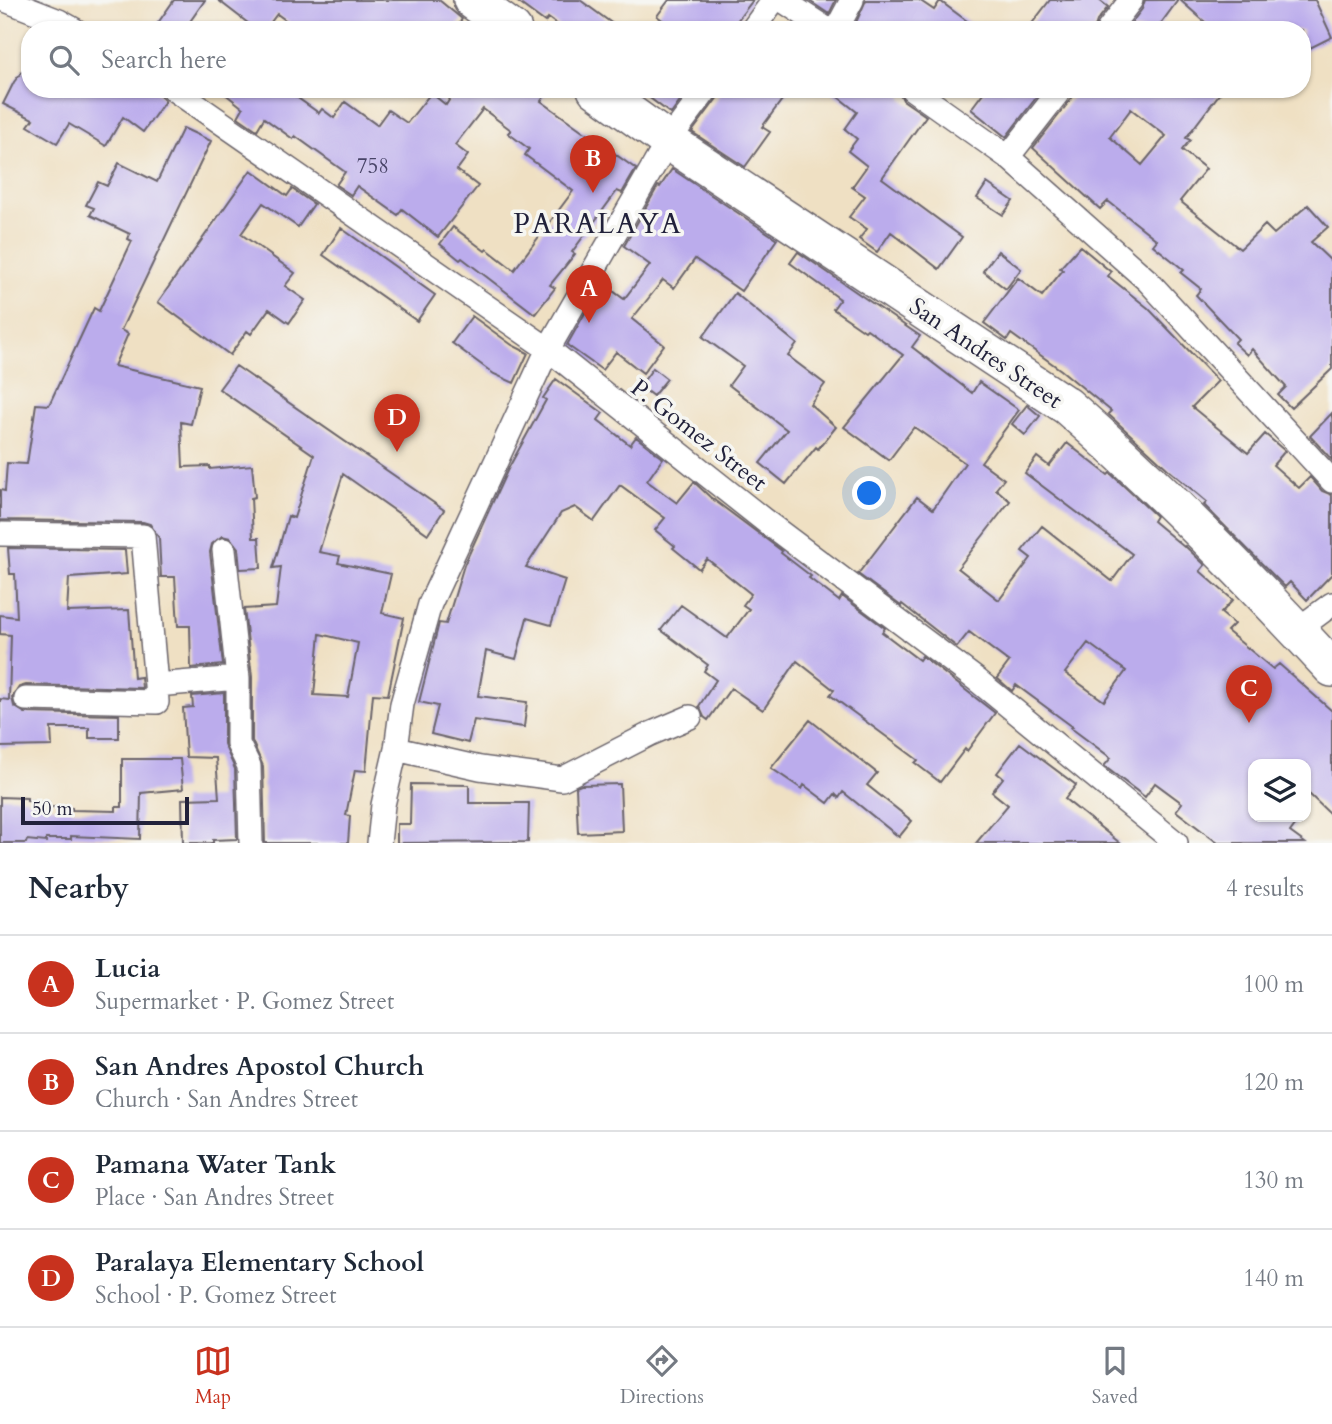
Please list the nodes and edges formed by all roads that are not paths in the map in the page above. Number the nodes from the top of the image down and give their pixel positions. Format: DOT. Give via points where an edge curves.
graph roads {
  1 [pos="5,0"];
  2 [pos="472,0"];
  3 [pos="774,0"];
  4 [pos="782,0"];
  5 [pos="852,0"];
  6 [pos="1131,0"];
  7 [pos="59,21"];
  8 [pos="501,21"];
  9 [pos="759,21"];
  10 [pos="814,21"];
  11 [pos="841,21"];
  12 [pos="1115,21"];
  13 [pos="186,98"];
  14 [pos="608,98"];
  15 [pos="700,98"];
  16 [pos="925,98"];
  17 [pos="1054,98"];
  18 [pos="668,141"];
  19 [pos="1008,157"];
  20 [pos="548,349"];
  21 [pos="1332,481"];
  22 [pos="0,534"];
  23 [pos="224,550"];
  24 [pos="1332,604"];
  25 [pos="1297,630"];
  26 [pos="1332,668"];
  27 [pos="238,678"];
  28 [pos="156,685"];
  29 [pos="26,699"];
  30 [pos="690,717"];
  31 [pos="396,749"];
  32 [pos="251,843"];
  33 [pos="379,843"];
  34 [pos="1176,843"];
  1 -- 7 [label="street"];
  2 -- 8 [label="main road"];
  3 -- 9 [label="street"];
  4 -- 10 [label="street"];
  5 -- 11 [label="street"];
  6 -- 12 [label="street"];
  13 -- 20 [label="street, P. Gomez Street"];
  14 -- 18 [label="main road, San Andres Street"];
  15 -- 18 [label="street"];
  16 -- 19 [label="street"];
  17 -- 19 [label="street"];
  18 -- 20 [label="street"];
  18 -- 25 [label="main road, San Andres Street" via="1067,407 1223,551"];
  19 -- 21 [label="street" via="1148,281"];
  20 -- 31 [label="street" via="430,604 402,704"];
  20 -- 34 [label="street, P. Gomez Street" via="765,522 977,680"];
  22 -- 28 [label="street" via="144,536"];
  23 -- 27 [label="street"];
  24 -- 25 [label="street"];
  25 -- 26 [label="main road, San Andres Street"];
  27 -- 28 [label="street"];
  27 -- 32 [label="street" via="238,744 249,766"];
  28 -- 29 [label="street" via="157,702"];
  30 -- 31 [label="street" via="562,779 480,768"];
  31 -- 33 [label="street"];
}
